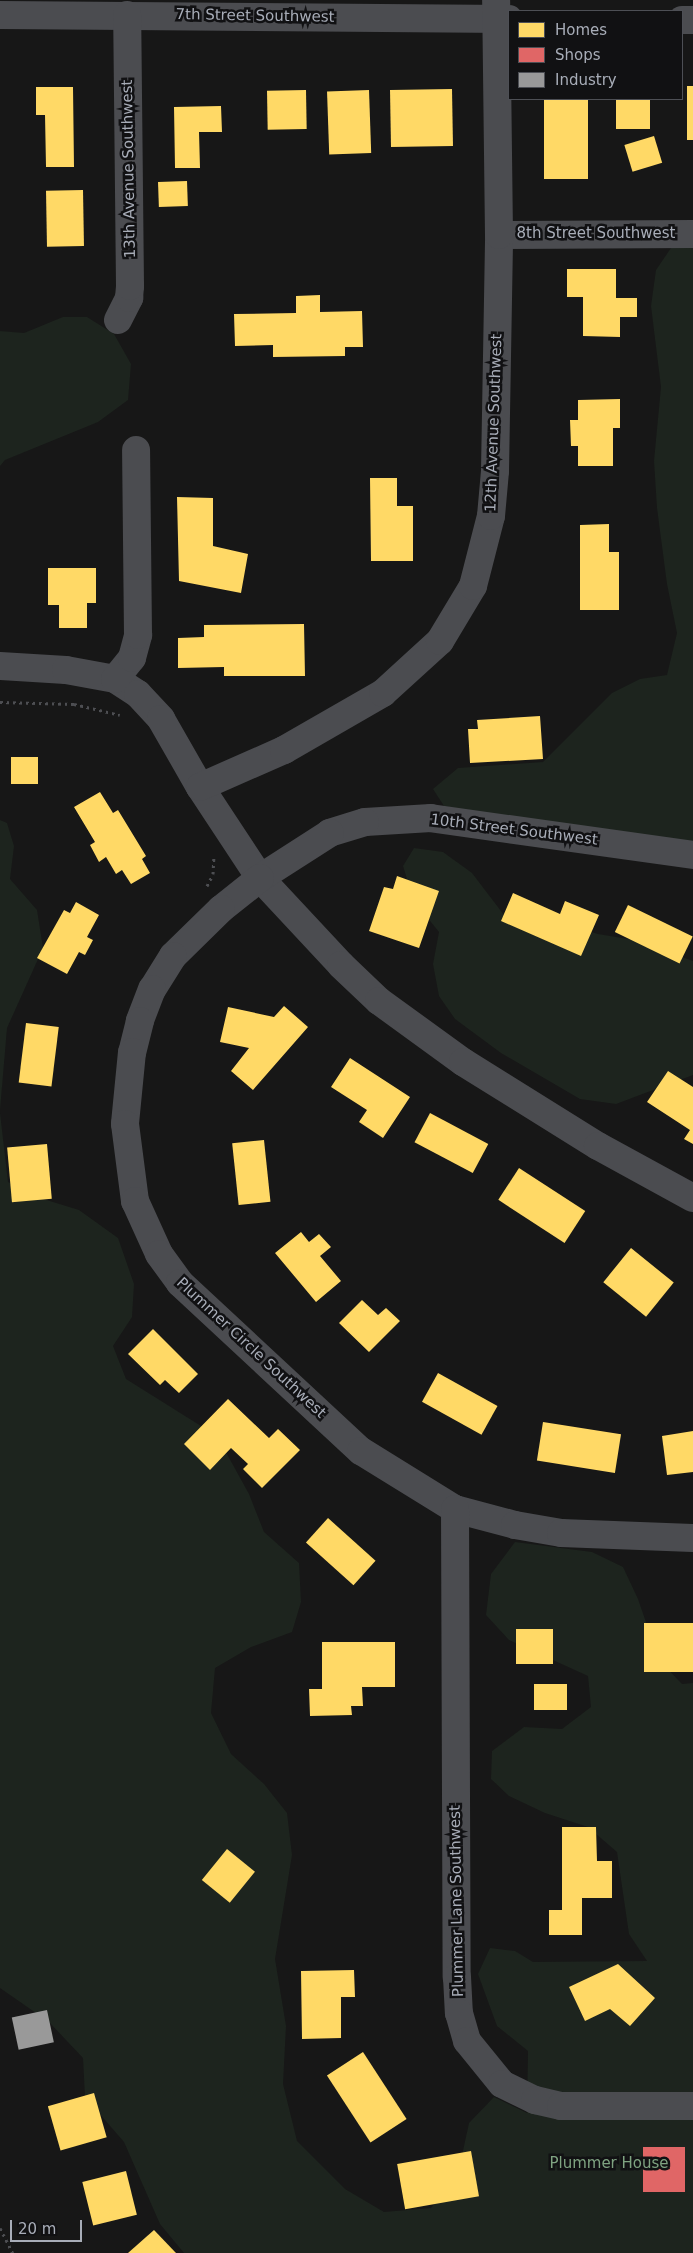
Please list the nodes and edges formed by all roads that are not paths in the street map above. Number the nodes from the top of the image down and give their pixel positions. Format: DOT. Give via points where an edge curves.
graph roads {
  1 [pos="500,13"];
  2 [pos="0,15"];
  3 [pos="127,15"];
  4 [pos="693,234"];
  5 [pos="500,235"];
  6 [pos="118,320"];
  7 [pos="136,450"];
  8 [pos="0,666"];
  9 [pos="115,679"];
  10 [pos="200,786"];
  11 [pos="693,855"];
  12 [pos="260,878"];
  13 [pos="693,1198"];
  14 [pos="455,1509"];
  15 [pos="693,1538"];
  16 [pos="693,2106"];
  1 -- 3 [label="street, 7th Street Southwest"];
  1 -- 5 [label="street, 12th Avenue Southwest"];
  2 -- 3 [label="street, 7th Street Southwest"];
  3 -- 6 [label="street, 13th Avenue Southwest" via="130,286 129,298"];
  4 -- 5 [label="street, 8th Street Southwest"];
  5 -- 10 [label="street, 12th Avenue Southwest" via="491,516 482,558 460,611 440,641 383,693 284,750"];
  7 -- 9 [label="street" via="138,635 132,658"];
  8 -- 9 [label="street" via="66,670"];
  9 -- 10 [label="street" via="138,694 161,719"];
  10 -- 12 [label="street"];
  11 -- 12 [label="street, 10th Street Southwest" via="472,821 393,818 365,822 330,834"];
  12 -- 13 [label="street" via="341,966 379,1001 463,1062 598,1146"];
  12 -- 14 [label="street, Plummer Circle Southwest" via="191,936 173,956 152,989 140,1020 127,1087 127,1148 135,1201 159,1254 180,1283 361,1450"];
  14 -- 15 [label="street, Plummer Circle Southwest" via="561,1533"];
  14 -- 16 [label="street, Plummer Lane Southwest" via="457,1977 459,2013 467,2041 502,2084 535,2100 561,2106"];
}
